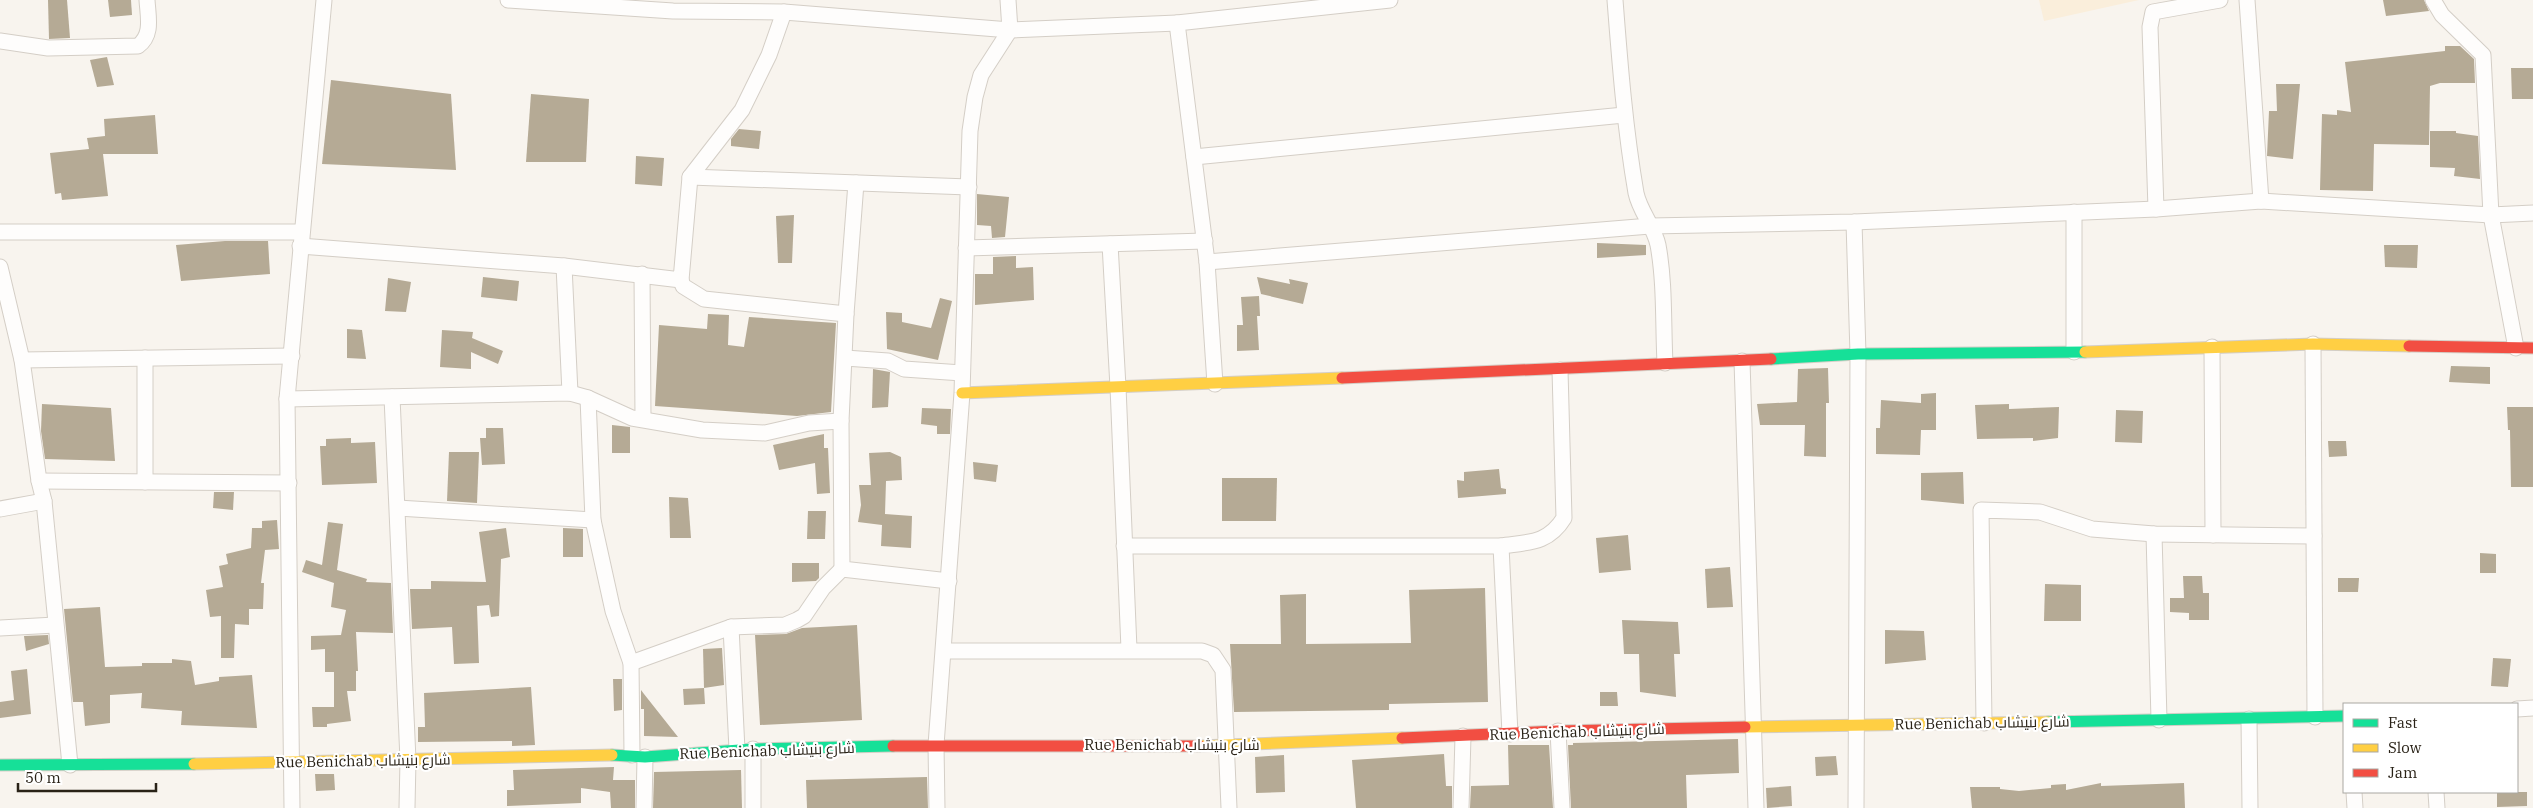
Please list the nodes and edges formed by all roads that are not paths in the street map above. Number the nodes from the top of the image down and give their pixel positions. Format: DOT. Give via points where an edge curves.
graph roads {
  1 [pos="147,0"];
  2 [pos="324,0"];
  3 [pos="508,0"];
  4 [pos="1008,0"];
  5 [pos="1390,0"];
  6 [pos="1615,0"];
  7 [pos="2220,0"];
  8 [pos="2248,0"];
  9 [pos="2434,0"];
  10 [pos="784,12"];
  11 [pos="1177,23"];
  12 [pos="1010,30"];
  13 [pos="0,41"];
  14 [pos="1624,116"];
  15 [pos="1194,157"];
  16 [pos="690,177"];
  17 [pos="856,183"];
  18 [pos="968,187"];
  19 [pos="2261,201"];
  20 [pos="2156,209"];
  21 [pos="2074,212"];
  22 [pos="2533,213"];
  23 [pos="2491,215"];
  24 [pos="1854,222"];
  25 [pos="1650,226"];
  26 [pos="0,232"];
  27 [pos="301,239"];
  28 [pos="1204,241"];
  29 [pos="1110,244"];
  30 [pos="966,248"];
  31 [pos="1207,262"];
  32 [pos="564,266"];
  33 [pos="0,267"];
  34 [pos="642,274"];
  35 [pos="681,280"];
  36 [pos="4,294"];
  37 [pos="846,314"];
  38 [pos="2313,344"];
  39 [pos="2212,347"];
  40 [pos="2516,348"];
  41 [pos="2533,348"];
  42 [pos="2074,352"];
  43 [pos="1858,354"];
  44 [pos="292,356"];
  45 [pos="145,358"];
  46 [pos="845,358"];
  47 [pos="22,360"];
  48 [pos="1742,361"];
  49 [pos="1665,363"];
  50 [pos="1560,370"];
  51 [pos="962,373"];
  52 [pos="1215,384"];
  53 [pos="1118,387"];
  54 [pos="570,393"];
  55 [pos="962,393"];
  56 [pos="392,397"];
  57 [pos="588,398"];
  58 [pos="287,399"];
  59 [pos="643,419"];
  60 [pos="842,421"];
  61 [pos="38,481"];
  62 [pos="145,482"];
  63 [pos="289,483"];
  64 [pos="44,501"];
  65 [pos="398,508"];
  66 [pos="0,509"];
  67 [pos="593,520"];
  68 [pos="2154,534"];
  69 [pos="2213,535"];
  70 [pos="2314,536"];
  71 [pos="1124,546"];
  72 [pos="1501,546"];
  73 [pos="842,569"];
  74 [pos="949,581"];
  75 [pos="55,625"];
  76 [pos="731,627"];
  77 [pos="0,628"];
  78 [pos="1129,649"];
  79 [pos="944,650"];
  80 [pos="631,663"];
  81 [pos="2533,708"];
  82 [pos="2518,709"];
  83 [pos="2343,716"];
  84 [pos="2315,717"];
  85 [pos="2249,719"];
  86 [pos="2160,720"];
  87 [pos="1984,724"];
  88 [pos="1855,725"];
  89 [pos="1753,727"];
  90 [pos="1558,731"];
  91 [pos="1510,734"];
  92 [pos="1463,736"];
  93 [pos="936,745"];
  94 [pos="1226,746"];
  95 [pos="753,749"];
  96 [pos="737,750"];
  97 [pos="638,756"];
  98 [pos="408,760"];
  99 [pos="292,763"];
  100 [pos="0,765"];
  101 [pos="70,765"];
  102 [pos="2354,793"];
  103 [pos="2436,793"];
  104 [pos="292,808"];
  105 [pos="406,808"];
  106 [pos="644,808"];
  107 [pos="753,808"];
  108 [pos="937,808"];
  109 [pos="1229,808"];
  110 [pos="1461,808"];
  111 [pos="1562,808"];
  112 [pos="1756,808"];
  113 [pos="1856,808"];
  114 [pos="2250,808"];
  115 [pos="2355,808"];
  116 [pos="2437,808"];
  1 -- 13 [label="street" via="149,30 146,40 138,46 48,48"];
  2 -- 27 [label="street"];
  3 -- 10 [label="street" via="673,11"];
  4 -- 12 [label="street"];
  5 -- 11 [label="street"];
  6 -- 14 [label="street"];
  7 -- 20 [label="street" via="2153,12 2150,27"];
  8 -- 19 [label="street"];
  9 -- 23 [label="street" via="2442,15 2483,55"];
  10 -- 12 [label="street"];
  10 -- 16 [label="street" via="762,72 742,110"];
  11 -- 12 [label="street"];
  11 -- 15 [label="street"];
  12 -- 18 [label="street" via="981,75 975,97"];
  14 -- 15 [label="street"];
  14 -- 25 [label="street" via="1638,204"];
  15 -- 28 [label="street"];
  16 -- 17 [label="street"];
  16 -- 35 [label="street"];
  17 -- 18 [label="street"];
  17 -- 37 [label="street"];
  18 -- 30 [label="street"];
  19 -- 20 [label="street"];
  19 -- 23 [label="street"];
  20 -- 21 [label="street"];
  21 -- 24 [label="street"];
  21 -- 42 [label="street"];
  22 -- 23 [label="street"];
  23 -- 40 [label="street"];
  24 -- 25 [label="street"];
  24 -- 43 [label="street"];
  25 -- 31 [label="street"];
  25 -- 49 [label="street" via="1658,243"];
  26 -- 27 [label="street"];
  27 -- 32 [label="street"];
  27 -- 44 [label="street"];
  28 -- 29 [label="street"];
  28 -- 31 [label="street"];
  29 -- 30 [label="street"];
  29 -- 53 [label="street"];
  30 -- 51 [label="street"];
  31 -- 52 [label="street"];
  32 -- 34 [label="street"];
  32 -- 54 [label="street"];
  33 -- 36 [label="street"];
  34 -- 35 [label="street"];
  34 -- 59 [label="street"];
  35 -- 37 [label="street" via="683,286 704,299"];
  36 -- 47 [label="street"];
  37 -- 46 [label="street"];
  38 -- 39 [label="street"];
  38 -- 40 [label="street"];
  38 -- 70 [label="street"];
  39 -- 42 [label="street"];
  39 -- 69 [label="street"];
  40 -- 41 [label="street"];
  42 -- 43 [label="street"];
  43 -- 48 [label="street"];
  43 -- 88 [label="street"];
  44 -- 45 [label="street"];
  44 -- 58 [label="street"];
  45 -- 47 [label="street"];
  45 -- 62 [label="street"];
  46 -- 51 [label="street" via="888,361 904,369"];
  46 -- 60 [label="street"];
  47 -- 61 [label="street"];
  48 -- 49 [label="street"];
  48 -- 89 [label="street"];
  49 -- 50 [label="street"];
  50 -- 52 [label="street"];
  50 -- 72 [label="street" via="1564,518 1545,538"];
  51 -- 55 [label="street"];
  52 -- 53 [label="street"];
  53 -- 55 [label="street"];
  53 -- 71 [label="street"];
  54 -- 56 [label="street"];
  54 -- 57 [label="street"];
  55 -- 74 [label="street"];
  56 -- 58 [label="street"];
  56 -- 65 [label="street"];
  57 -- 59 [label="street" via="632,418"];
  57 -- 67 [label="street"];
  58 -- 63 [label="street"];
  59 -- 60 [label="street" via="702,430 752,433"];
  60 -- 73 [label="street"];
  61 -- 62 [label="street"];
  61 -- 64 [label="street"];
  62 -- 63 [label="street"];
  63 -- 99 [label="street"];
  64 -- 66 [label="street"];
  64 -- 75 [label="street"];
  65 -- 67 [label="street"];
  65 -- 98 [label="street"];
  67 -- 80 [label="street" via="613,611"];
  68 -- 69 [label="street"];
  68 -- 86 [label="street"];
  68 -- 87 [label="street" via="2092,529 2040,512 1981,510"];
  69 -- 70 [label="street"];
  70 -- 84 [label="street"];
  71 -- 72 [label="street"];
  71 -- 78 [label="street"];
  72 -- 91 [label="street"];
  73 -- 74 [label="street"];
  73 -- 76 [label="street" via="823,588 804,616 797,620 786,625"];
  74 -- 79 [label="street"];
  75 -- 77 [label="street"];
  75 -- 101 [label="street"];
  76 -- 80 [label="street"];
  76 -- 96 [label="street"];
  78 -- 79 [label="street"];
  78 -- 94 [label="street" via="1202,650 1213,655 1223,670"];
  79 -- 93 [label="street"];
  80 -- 97 [label="street"];
  81 -- 82 [label="street"];
  83 -- 84 [label="street, Rue Benichab شارع بنيشاب"];
  84 -- 85 [label="street, Rue Benichab شارع بنيشاب"];
  85 -- 86 [label="street, Rue Benichab شارع بنيشاب"];
  85 -- 114 [label="street"];
  86 -- 87 [label="street, Rue Benichab شارع بنيشاب"];
  87 -- 88 [label="street, Rue Benichab شارع بنيشاب"];
  88 -- 89 [label="street, Rue Benichab شارع بنيشاب"];
  88 -- 113 [label="street"];
  89 -- 90 [label="street, Rue Benichab شارع بنيشاب"];
  89 -- 112 [label="street"];
  90 -- 91 [label="street, Rue Benichab شارع بنيشاب"];
  90 -- 111 [label="street"];
  91 -- 92 [label="street, Rue Benichab شارع بنيشاب"];
  92 -- 94 [label="street, Rue Benichab شارع بنيشاب"];
  92 -- 110 [label="street"];
  93 -- 94 [label="street, Rue Benichab شارع بنيشاب"];
  93 -- 95 [label="street, Rue Benichab شارع بنيشاب"];
  93 -- 108 [label="street"];
  94 -- 109 [label="street"];
  95 -- 96 [label="street, Rue Benichab شارع بنيشاب"];
  95 -- 107 [label="street"];
  96 -- 97 [label="street, Rue Benichab شارع بنيشاب"];
  97 -- 98 [label="street, Rue Benichab شارع بنيشاب"];
  97 -- 106 [label="street"];
  98 -- 99 [label="street, Rue Benichab شارع بنيشاب"];
  98 -- 105 [label="street"];
  99 -- 101 [label="street, Rue Benichab شارع بنيشاب"];
  99 -- 104 [label="street"];
  100 -- 101 [label="street, Rue Benichab شارع بنيشاب"];
  102 -- 115 [label="street"];
  103 -- 116 [label="street"];
}
